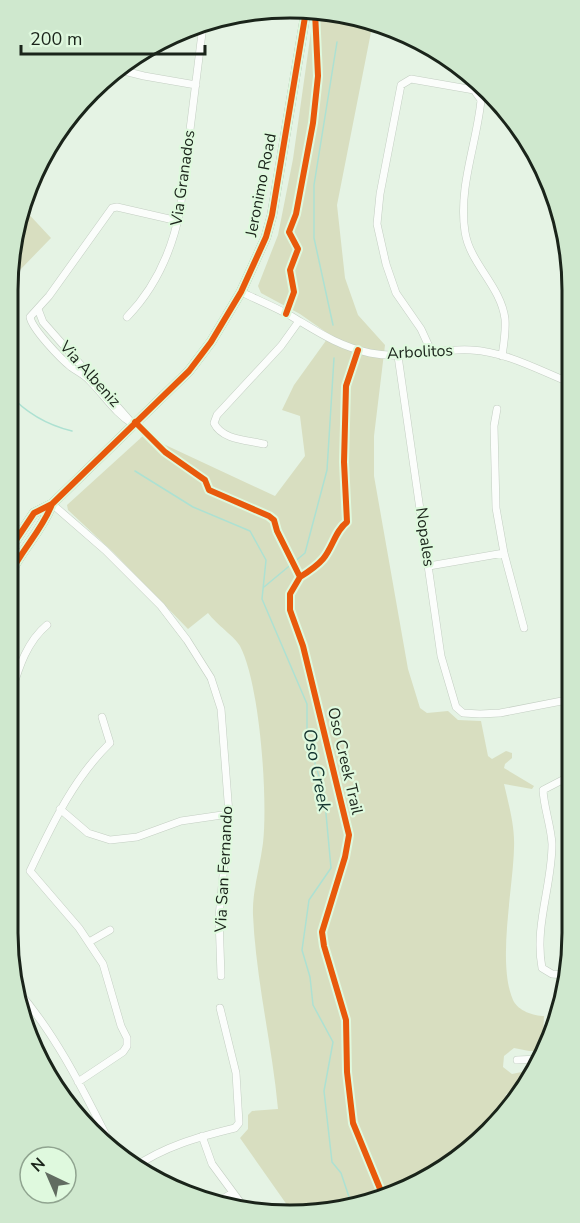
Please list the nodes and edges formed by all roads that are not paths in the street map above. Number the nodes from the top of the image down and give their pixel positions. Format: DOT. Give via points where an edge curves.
graph roads {
  1 [pos="305,19"];
  2 [pos="202,32"];
  3 [pos="127,72"];
  4 [pos="196,85"];
  5 [pos="178,221"];
  6 [pos="242,292"];
  7 [pos="38,309"];
  8 [pos="127,317"];
  9 [pos="299,321"];
  10 [pos="58,338"];
  11 [pos="50,345"];
  12 [pos="432,353"];
  13 [pos="398,356"];
  14 [pos="502,356"];
  15 [pos="562,379"];
  16 [pos="497,409"];
  17 [pos="133,424"];
  18 [pos="264,444"];
  19 [pos="52,504"];
  20 [pos="18,537"];
  21 [pos="504,553"];
  22 [pos="18,558"];
  23 [pos="429,566"];
  24 [pos="46,625"];
  25 [pos="524,628"];
  26 [pos="18,672"];
  27 [pos="562,701"];
  28 [pos="102,717"];
  29 [pos="562,780"];
  30 [pos="60,809"];
  31 [pos="229,814"];
  32 [pos="110,930"];
  33 [pos="89,942"];
  34 [pos="559,975"];
  35 [pos="221,976"];
  36 [pos="26,1001"];
  37 [pos="220,1008"];
  38 [pos="531,1059"];
  39 [pos="517,1060"];
  40 [pos="78,1083"];
  41 [pos="103,1130"];
  42 [pos="202,1136"];
  43 [pos="143,1161"];
  44 [pos="232,1192"];
  45 [pos="225,1197"];
  46 [pos="238,1200"];
  1 -- 6 [label="main road, Jeronimo Road" via="272,215"];
  2 -- 4 [label="street, Via Granados"];
  3 -- 4 [label="street"];
  4 -- 5 [label="street, Via Granados"];
  5 -- 7 [label="street" via="112,208"];
  5 -- 8 [label="street, Via Granados" via="164,265"];
  6 -- 9 [label="street, Arbolitos"];
  6 -- 17 [label="main road, Jeronimo Road" via="189,371"];
  7 -- 10 [label="street, Via Albeniz" via="43,322"];
  7 -- 11 [label="street, Via Albeniz" via="30,320"];
  9 -- 13 [label="street, Arbolitos" via="347,347"];
  9 -- 18 [label="street" via="214,423 225,435"];
  10 -- 11 [label="street"];
  10 -- 17 [label="street, Via Albeniz"];
  11 -- 17 [label="street, Via Albeniz"];
  12 -- 13 [label="street, Arbolitos"];
  12 -- 14 [label="street, Arbolitos" via="473,350"];
  12 -- 14 [label="street" via="396,293 377,224 401,85 411,78 474,90 480,96 466,185 465,231 470,250 505,317"];
  13 -- 23 [label="street, Nopales"];
  14 -- 15 [label="street, Arbolitos"];
  16 -- 21 [label="street" via="496,508"];
  17 -- 19 [label="main road, Jeronimo Road"];
  19 -- 20 [label="main road, Jeronimo Road" via="34,513"];
  19 -- 22 [label="main road, Jeronimo Road" via="46,520"];
  19 -- 31 [label="street, Via San Fernando" via="105,549 161,606 211,678 221,709"];
  21 -- 23 [label="street"];
  21 -- 25 [label="street"];
  23 -- 27 [label="street, Nopales" via="441,656 456,707 463,713 500,713"];
  24 -- 26 [label="street" via="33,640"];
  28 -- 30 [label="street" via="110,744 84,771"];
  29 -- 34 [label="street" via="543,790 552,843 540,930 542,968"];
  30 -- 31 [label="street" via="88,833 110,840 137,837 181,821"];
  30 -- 33 [label="street" via="30,871"];
  31 -- 35 [label="street, Via San Fernando" via="219,917"];
  32 -- 33 [label="street"];
  33 -- 40 [label="street" via="103,964 128,1046"];
  36 -- 40 [label="street" via="59,1046"];
  37 -- 42 [label="street" via="236,1073 240,1116 235,1128"];
  38 -- 39 [label="street"];
  40 -- 41 [label="street"];
  42 -- 43 [label="street" via="178,1143"];
  42 -- 44 [label="street" via="212,1164"];
  44 -- 45 [label="street"];
  44 -- 46 [label="street"];
}
